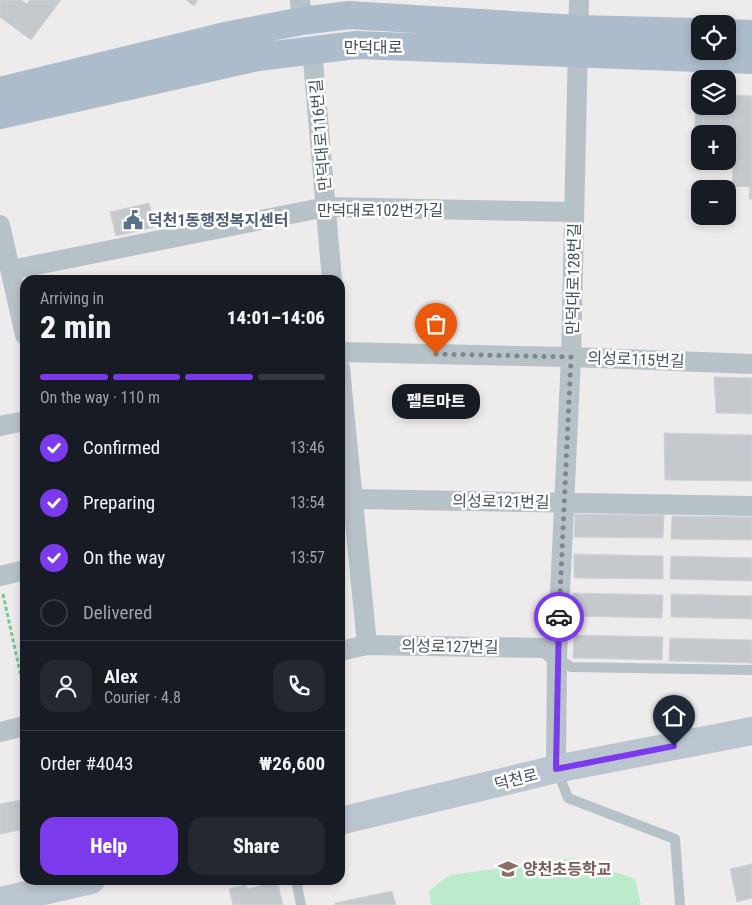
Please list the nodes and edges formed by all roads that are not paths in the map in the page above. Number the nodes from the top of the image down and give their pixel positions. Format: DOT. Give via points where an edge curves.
graph roads {
  1 [pos="579,0"];
  2 [pos="301,10"];
  3 [pos="691,33"];
  4 [pos="736,33"];
  5 [pos="752,34"];
  6 [pos="579,42"];
  7 [pos="312,50"];
  8 [pos="138,57"];
  9 [pos="752,60"];
  10 [pos="0,91"];
  11 [pos="74,98"];
  12 [pos="0,116"];
  13 [pos="326,207"];
  14 [pos="574,212"];
  15 [pos="0,225"];
  16 [pos="11,270"];
  17 [pos="332,275"];
  18 [pos="20,312"];
  19 [pos="345,352"];
  20 [pos="571,357"];
  21 [pos="752,364"];
  22 [pos="20,422"];
  23 [pos="0,426"];
  24 [pos="345,478"];
  25 [pos="346,500"];
  26 [pos="565,502"];
  27 [pos="752,506"];
  28 [pos="20,573"];
  29 [pos="1,583"];
  30 [pos="367,645"];
  31 [pos="345,651"];
  32 [pos="557,657"];
  33 [pos="752,670"];
  34 [pos="20,727"];
  35 [pos="752,731"];
  36 [pos="0,732"];
  37 [pos="556,769"];
  38 [pos="345,820"];
  39 [pos="70,885"];
  40 [pos="297,885"];
  41 [pos="0,902"];
  42 [pos="302,905"];
  43 [pos="680,905"];
  1 -- 6 [label="street, 만덕대로128번길"];
  2 -- 6 [label="main road, 만덕대로"];
  2 -- 8 [label="main road, 만덕대로"];
  3 -- 6 [label="main road, 만덕대로"];
  4 -- 5 [label="main road"];
  6 -- 7 [label="main road, 만덕대로" via="356,45"];
  6 -- 9 [label="main road, 만덕대로"];
  6 -- 14 [label="street, 만덕대로128번길"];
  7 -- 11 [label="main road, 만덕대로" via="258,57"];
  7 -- 13 [label="street, 만덕대로116번길"];
  8 -- 10 [label="main road, 만덕대로"];
  8 -- 11 [label="main road" via="118,74 66,86 63,92"];
  11 -- 12 [label="main road, 만덕대로"];
  13 -- 14 [label="street, 만덕대로102번가길"];
  13 -- 16 [label="street, 만덕대로102번가길"];
  13 -- 17 [label="street, 만덕대로116번길"];
  14 -- 20 [label="street, 만덕대로128번길"];
  15 -- 16 [label="street"];
  16 -- 18 [label="street"];
  19 -- 20 [label="street, 의성로115번길"];
  20 -- 21 [label="street, 의성로115번길"];
  20 -- 26 [label="street, 만덕대로128번길"];
  22 -- 23 [label="street"];
  24 -- 25 [label="street"];
  25 -- 26 [label="street, 의성로121번길"];
  25 -- 30 [label="street"];
  26 -- 27 [label="street, 의성로121번길"];
  26 -- 32 [label="street, 만덕대로128번길"];
  28 -- 29 [label="street"];
  30 -- 31 [label="street, 의성로127번길"];
  30 -- 32 [label="street, 의성로127번길" via="546,648"];
  32 -- 33 [label="lane" via="571,667"];
  32 -- 37 [label="street, 만덕대로128번길"];
  34 -- 36 [label="street"];
  35 -- 37 [label="main road, 덕천로"];
  37 -- 38 [label="main road, 덕천로"];
  37 -- 43 [label="lane" via="568,798 675,839"];
  39 -- 41 [label="main road"];
  40 -- 42 [label="lane"];
}
